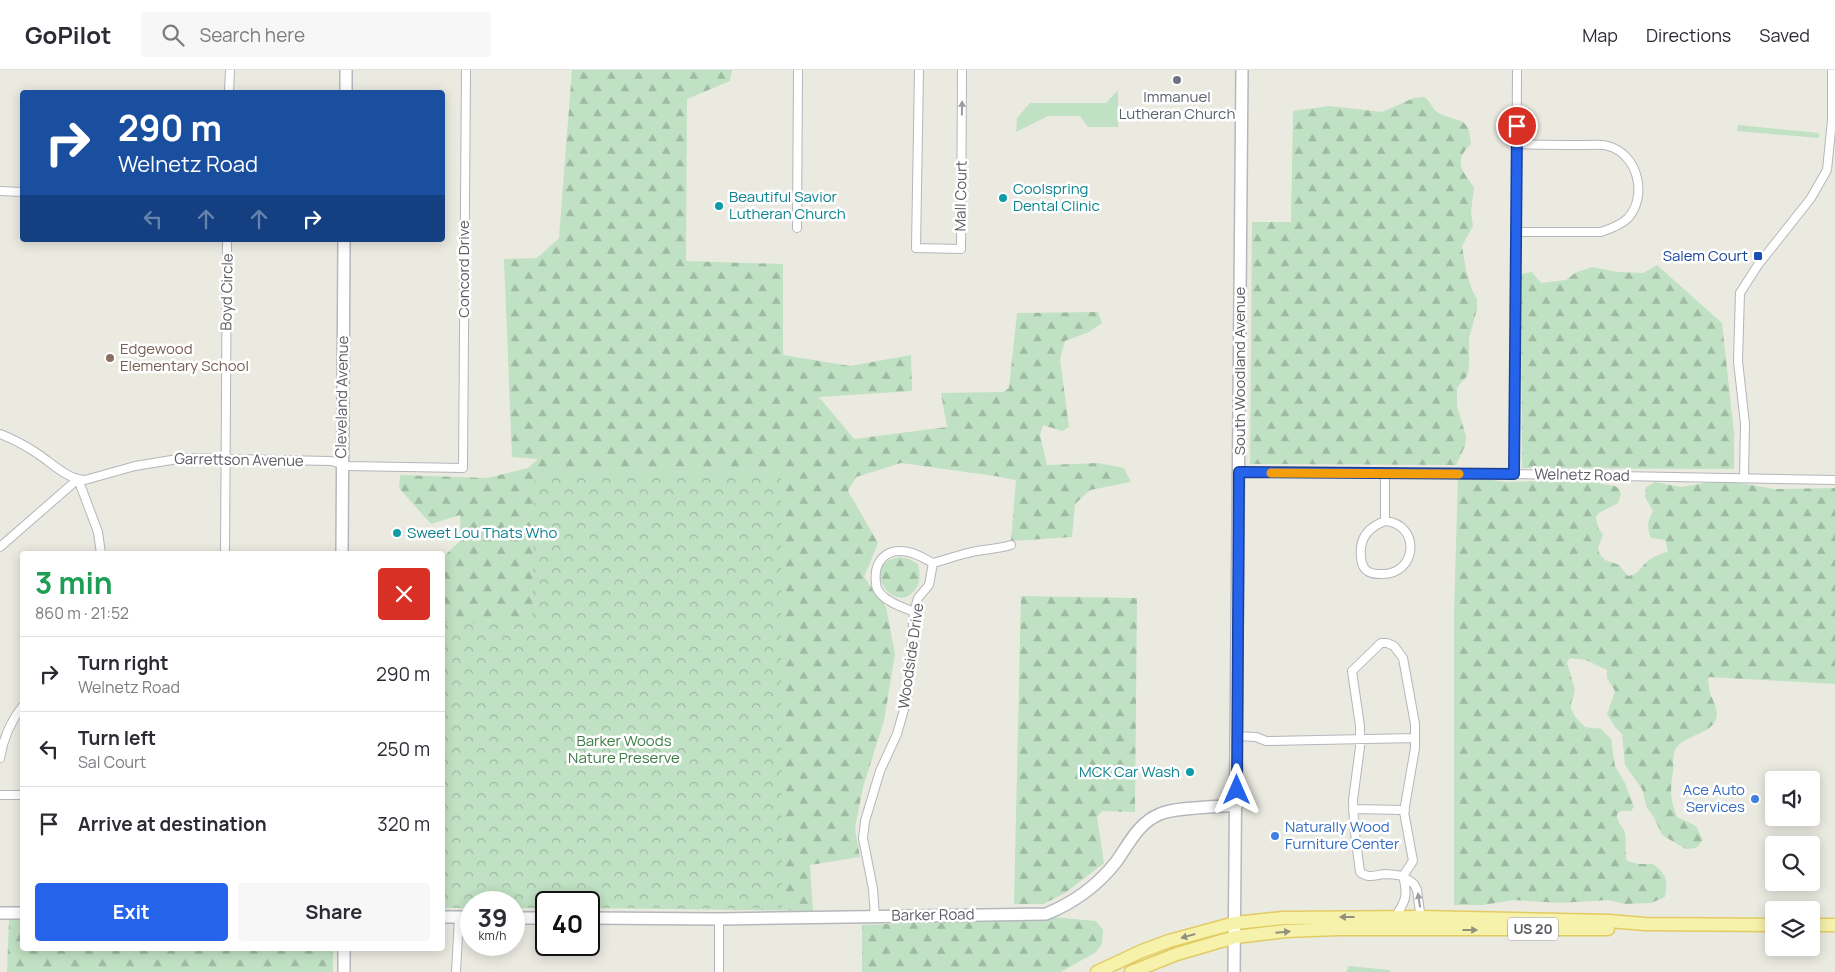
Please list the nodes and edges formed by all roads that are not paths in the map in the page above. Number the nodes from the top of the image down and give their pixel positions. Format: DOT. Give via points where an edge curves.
graph roads {
  1 [pos="230,70"];
  2 [pos="346,70"];
  3 [pos="466,70"];
  4 [pos="798,70"];
  5 [pos="919,70"];
  6 [pos="962,70"];
  7 [pos="1242,70"];
  8 [pos="1517,70"];
  9 [pos="1832,70"];
  10 [pos="229,90"];
  11 [pos="346,90"];
  12 [pos="1517,144"];
  13 [pos="0,191"];
  14 [pos="20,192"];
  15 [pos="798,228"];
  16 [pos="1516,232"];
  17 [pos="227,242"];
  18 [pos="344,242"];
  19 [pos="0,434"];
  20 [pos="225,458"];
  21 [pos="341,464"];
  22 [pos="463,468"];
  23 [pos="1239,472"];
  24 [pos="1385,473"];
  25 [pos="1514,474"];
  26 [pos="1744,478"];
  27 [pos="78,479"];
  28 [pos="1835,480"];
  29 [pos="1385,521"];
  30 [pos="1011,545"];
  31 [pos="0,547"];
  32 [pos="101,551"];
  33 [pos="225,551"];
  34 [pos="342,551"];
  35 [pos="933,562"];
  36 [pos="914,612"];
  37 [pos="20,709"];
  38 [pos="1237,736"];
  39 [pos="1360,738"];
  40 [pos="1415,738"];
  41 [pos="0,758"];
  42 [pos="0,795"];
  43 [pos="20,795"];
  44 [pos="1237,805"];
  45 [pos="1353,809"];
  46 [pos="1405,810"];
  47 [pos="1403,876"];
  48 [pos="0,913"];
  49 [pos="20,913"];
  50 [pos="875,916"];
  51 [pos="1421,916"];
  52 [pos="445,917"];
  53 [pos="459,917"];
  54 [pos="1395,917"];
  55 [pos="600,918"];
  56 [pos="719,919"];
  57 [pos="1235,923"];
  58 [pos="1645,924"];
  59 [pos="1765,925"];
  60 [pos="1820,925"];
  61 [pos="1835,925"];
  62 [pos="1421,930"];
  63 [pos="1235,937"];
  64 [pos="344,951"];
  65 [pos="344,972"];
  66 [pos="456,972"];
  67 [pos="719,972"];
  68 [pos="1097,972"];
  69 [pos="1130,972"];
  70 [pos="1234,972"];
  1 -- 10 [label="street"];
  2 -- 11 [label="street"];
  3 -- 22 [label="street, Concord Drive"];
  4 -- 15 [label="street"];
  5 -- 6 [label="street, Mall Court, one-way" via="916,248 961,249"];
  7 -- 23 [label="street, South Woodland Avenue"];
  8 -- 12 [label="street"];
  9 -- 26 [label="street" via="1832,123 1827,170 1811,198 1740,293 1738,362 1745,424"];
  12 -- 16 [label="street"];
  12 -- 16 [label="street" via="1608,146 1622,153 1632,164 1639,194 1628,218 1601,232"];
  13 -- 14 [label="street"];
  16 -- 25 [label="street"];
  17 -- 20 [label="street, Boyd Circle"];
  18 -- 21 [label="street, Cleveland Avenue"];
  19 -- 27 [label="street"];
  20 -- 21 [label="street, Garrettson Avenue"];
  20 -- 27 [label="street, Garrettson Avenue" via="168,459"];
  20 -- 33 [label="street, Boyd Circle"];
  21 -- 22 [label="street, Garrettson Avenue"];
  21 -- 34 [label="street, Cleveland Avenue"];
  23 -- 24 [label="street, Welnetz Road"];
  23 -- 38 [label="street, South Woodland Avenue"];
  24 -- 25 [label="street, Welnetz Road"];
  24 -- 29 [label="street"];
  25 -- 26 [label="street, Welnetz Road"];
  26 -- 28 [label="street, Welnetz Road"];
  27 -- 31 [label="street"];
  27 -- 32 [label="street" via="98,532"];
  29 -- 29 [label="street" via="1374,525 1361,542 1361,562 1374,574 1395,572 1410,556 1408,536 1393,522"];
  30 -- 35 [label="street"];
  35 -- 36 [label="street, Woodside Drive" via="929,585 918,598"];
  35 -- 36 [label="street" via="910,552 890,552 874,572 880,594"];
  36 -- 50 [label="street, Woodside Drive" via="907,699 897,734 870,800 864,829"];
  37 -- 41 [label="street" via="2,746"];
  38 -- 39 [label="street" via="1266,741"];
  38 -- 44 [label="street, South Woodland Avenue"];
  39 -- 40 [label="street"];
  39 -- 40 [label="street" via="1352,671 1381,643 1394,646 1403,658"];
  39 -- 45 [label="street"];
  40 -- 46 [label="street"];
  42 -- 43 [label="street"];
  44 -- 50 [label="street, Barker Road" via="1161,813 1144,824 1095,885 1046,914"];
  44 -- 57 [label="street, South Woodland Avenue"];
  45 -- 46 [label="street"];
  45 -- 47 [label="street" via="1360,872 1369,877"];
  46 -- 47 [label="street" via="1413,861"];
  51 -- 47 [label="street, one-way" via="1417,890"];
  47 -- 54 [label="street" via="1406,897"];
  48 -- 49 [label="street"];
  50 -- 56 [label="street, Barker Road"];
  51 -- 54 [label="main road, US 20"];
  51 -- 58 [label="main road, US 20" via="1609,920"];
  51 -- 62 [label="street"];
  52 -- 53 [label="street"];
  53 -- 66 [label="street"];
  54 -- 57 [label="main road, US 20, one-way" via="1302,917"];
  55 -- 56 [label="street, Barker Road"];
  56 -- 67 [label="street"];
  57 -- 63 [label="street, South Woodland Avenue"];
  57 -- 68 [label="main road, US 20, one-way" via="1170,941"];
  58 -- 59 [label="main road, US 20"];
  62 -- 58 [label="main road, US 20, one-way" via="1607,929"];
  60 -- 61 [label="main road"];
  63 -- 62 [label="main road, US 20, one-way" via="1338,929"];
  63 -- 69 [label="main road, US 20" via="1176,954"];
  63 -- 70 [label="street, South Woodland Avenue"];
  64 -- 65 [label="street"];
}
